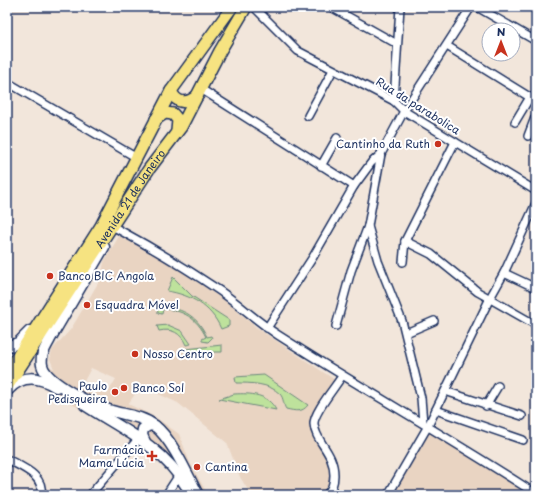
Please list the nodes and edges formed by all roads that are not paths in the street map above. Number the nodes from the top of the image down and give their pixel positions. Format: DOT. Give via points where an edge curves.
graph roads {
  1 [pos="232,7"];
  2 [pos="246,7"];
  3 [pos="254,7"];
  4 [pos="331,7"];
  5 [pos="400,7"];
  6 [pos="471,7"];
  7 [pos="477,7"];
  8 [pos="536,41"];
  9 [pos="397,44"];
  10 [pos="447,46"];
  11 [pos="333,70"];
  12 [pos="7,82"];
  13 [pos="171,91"];
  14 [pos="200,92"];
  15 [pos="533,99"];
  16 [pos="394,101"];
  17 [pos="404,110"];
  18 [pos="536,115"];
  19 [pos="308,116"];
  20 [pos="155,120"];
  21 [pos="515,122"];
  22 [pos="177,132"];
  23 [pos="528,136"];
  24 [pos="337,138"];
  25 [pos="455,142"];
  26 [pos="381,154"];
  27 [pos="136,158"];
  28 [pos="321,166"];
  29 [pos="354,186"];
  30 [pos="536,191"];
  31 [pos="126,204"];
  32 [pos="536,204"];
  33 [pos="368,226"];
  34 [pos="114,227"];
  35 [pos="405,241"];
  36 [pos="403,262"];
  37 [pos="504,273"];
  38 [pos="536,288"];
  39 [pos="490,298"];
  40 [pos="46,313"];
  41 [pos="434,321"];
  42 [pos="536,325"];
  43 [pos="336,326"];
  44 [pos="267,328"];
  45 [pos="406,334"];
  46 [pos="7,347"];
  47 [pos="7,373"];
  48 [pos="342,376"];
  49 [pos="498,386"];
  50 [pos="7,387"];
  51 [pos="445,391"];
  52 [pos="7,392"];
  53 [pos="486,406"];
  54 [pos="436,410"];
  55 [pos="522,416"];
  56 [pos="426,425"];
  57 [pos="155,426"];
  58 [pos="142,440"];
  59 [pos="523,440"];
  60 [pos="7,459"];
  61 [pos="179,475"];
  62 [pos="536,494"];
  63 [pos="41,495"];
  64 [pos="90,495"];
  65 [pos="166,495"];
  66 [pos="191,495"];
  67 [pos="198,495"];
  68 [pos="326,495"];
  69 [pos="388,495"];
  1 -- 13 [label="main road, Avenida 21 de Janeiro"];
  2 -- 14 [label="main road, Avenida 21 de Janeiro"];
  3 -- 11 [label="street, Rua da parabolica" via="298,51"];
  4 -- 9 [label="street"];
  5 -- 9 [label="street"];
  6 -- 10 [label="street"];
  7 -- 8 [label="street"];
  9 -- 16 [label="street"];
  10 -- 15 [label="street" via="511,83"];
  10 -- 17 [label="street"];
  11 -- 16 [label="street, Rua da parabolica"];
  11 -- 19 [label="street"];
  12 -- 27 [label="street"];
  13 -- 14 [label="main road" via="175,98 182,102 190,101"];
  13 -- 20 [label="main road, Avenida 21 de Janeiro"];
  14 -- 22 [label="main road, Avenida 21 de Janeiro"];
  14 -- 28 [label="street"];
  15 -- 21 [label="street"];
  16 -- 17 [label="street, Rua da parabolica"];
  17 -- 25 [label="street, Rua da parabolica"];
  17 -- 26 [label="street"];
  18 -- 23 [label="street"];
  20 -- 22 [label="main road" via="161,114 173,114 178,120"];
  20 -- 27 [label="main road, Avenida 21 de Janeiro"];
  22 -- 31 [label="main road, Avenida 21 de Janeiro"];
  24 -- 28 [label="street"];
  25 -- 30 [label="street, Rua da parabolica"];
  25 -- 35 [label="street"];
  26 -- 29 [label="street"];
  26 -- 33 [label="street"];
  27 -- 40 [label="main road, Avenida 21 de Janeiro" via="101,226"];
  28 -- 29 [label="street"];
  29 -- 44 [label="street" via="313,257"];
  31 -- 34 [label="main road"];
  31 -- 50 [label="main road, Avenida 21 de Janeiro"];
  32 -- 37 [label="street"];
  33 -- 43 [label="street" via="351,271"];
  33 -- 45 [label="street" via="378,262"];
  34 -- 44 [label="street" via="170,258 222,292"];
  34 -- 57 [label="main road" via="50,339 42,365 53,380 94,404"];
  35 -- 36 [label="street"];
  35 -- 39 [label="street" via="431,254 466,284"];
  37 -- 38 [label="street"];
  37 -- 39 [label="street"];
  39 -- 42 [label="street"];
  39 -- 51 [label="street"];
  40 -- 46 [label="main road" via="23,339 14,346"];
  40 -- 47 [label="main road, Avenida 21 de Janeiro"];
  41 -- 45 [label="street"];
  44 -- 48 [label="street"];
  45 -- 56 [label="street"];
  48 -- 56 [label="street"];
  48 -- 68 [label="street" via="314,423 315,430 332,457 332,487"];
  49 -- 53 [label="street"];
  51 -- 53 [label="street"];
  51 -- 54 [label="street"];
  52 -- 58 [label="main road" via="17,382 32,378 51,384"];
  53 -- 55 [label="street"];
  54 -- 56 [label="street"];
  54 -- 59 [label="street"];
  56 -- 62 [label="street"];
  56 -- 69 [label="street"];
  57 -- 58 [label="main road" via="150,425 143,429"];
  57 -- 67 [label="main road" via="172,448"];
  58 -- 61 [label="main road" via="163,455"];
  58 -- 64 [label="street"];
  60 -- 63 [label="street" via="37,477 42,489"];
  61 -- 65 [label="street"];
  61 -- 66 [label="main road"];
}
